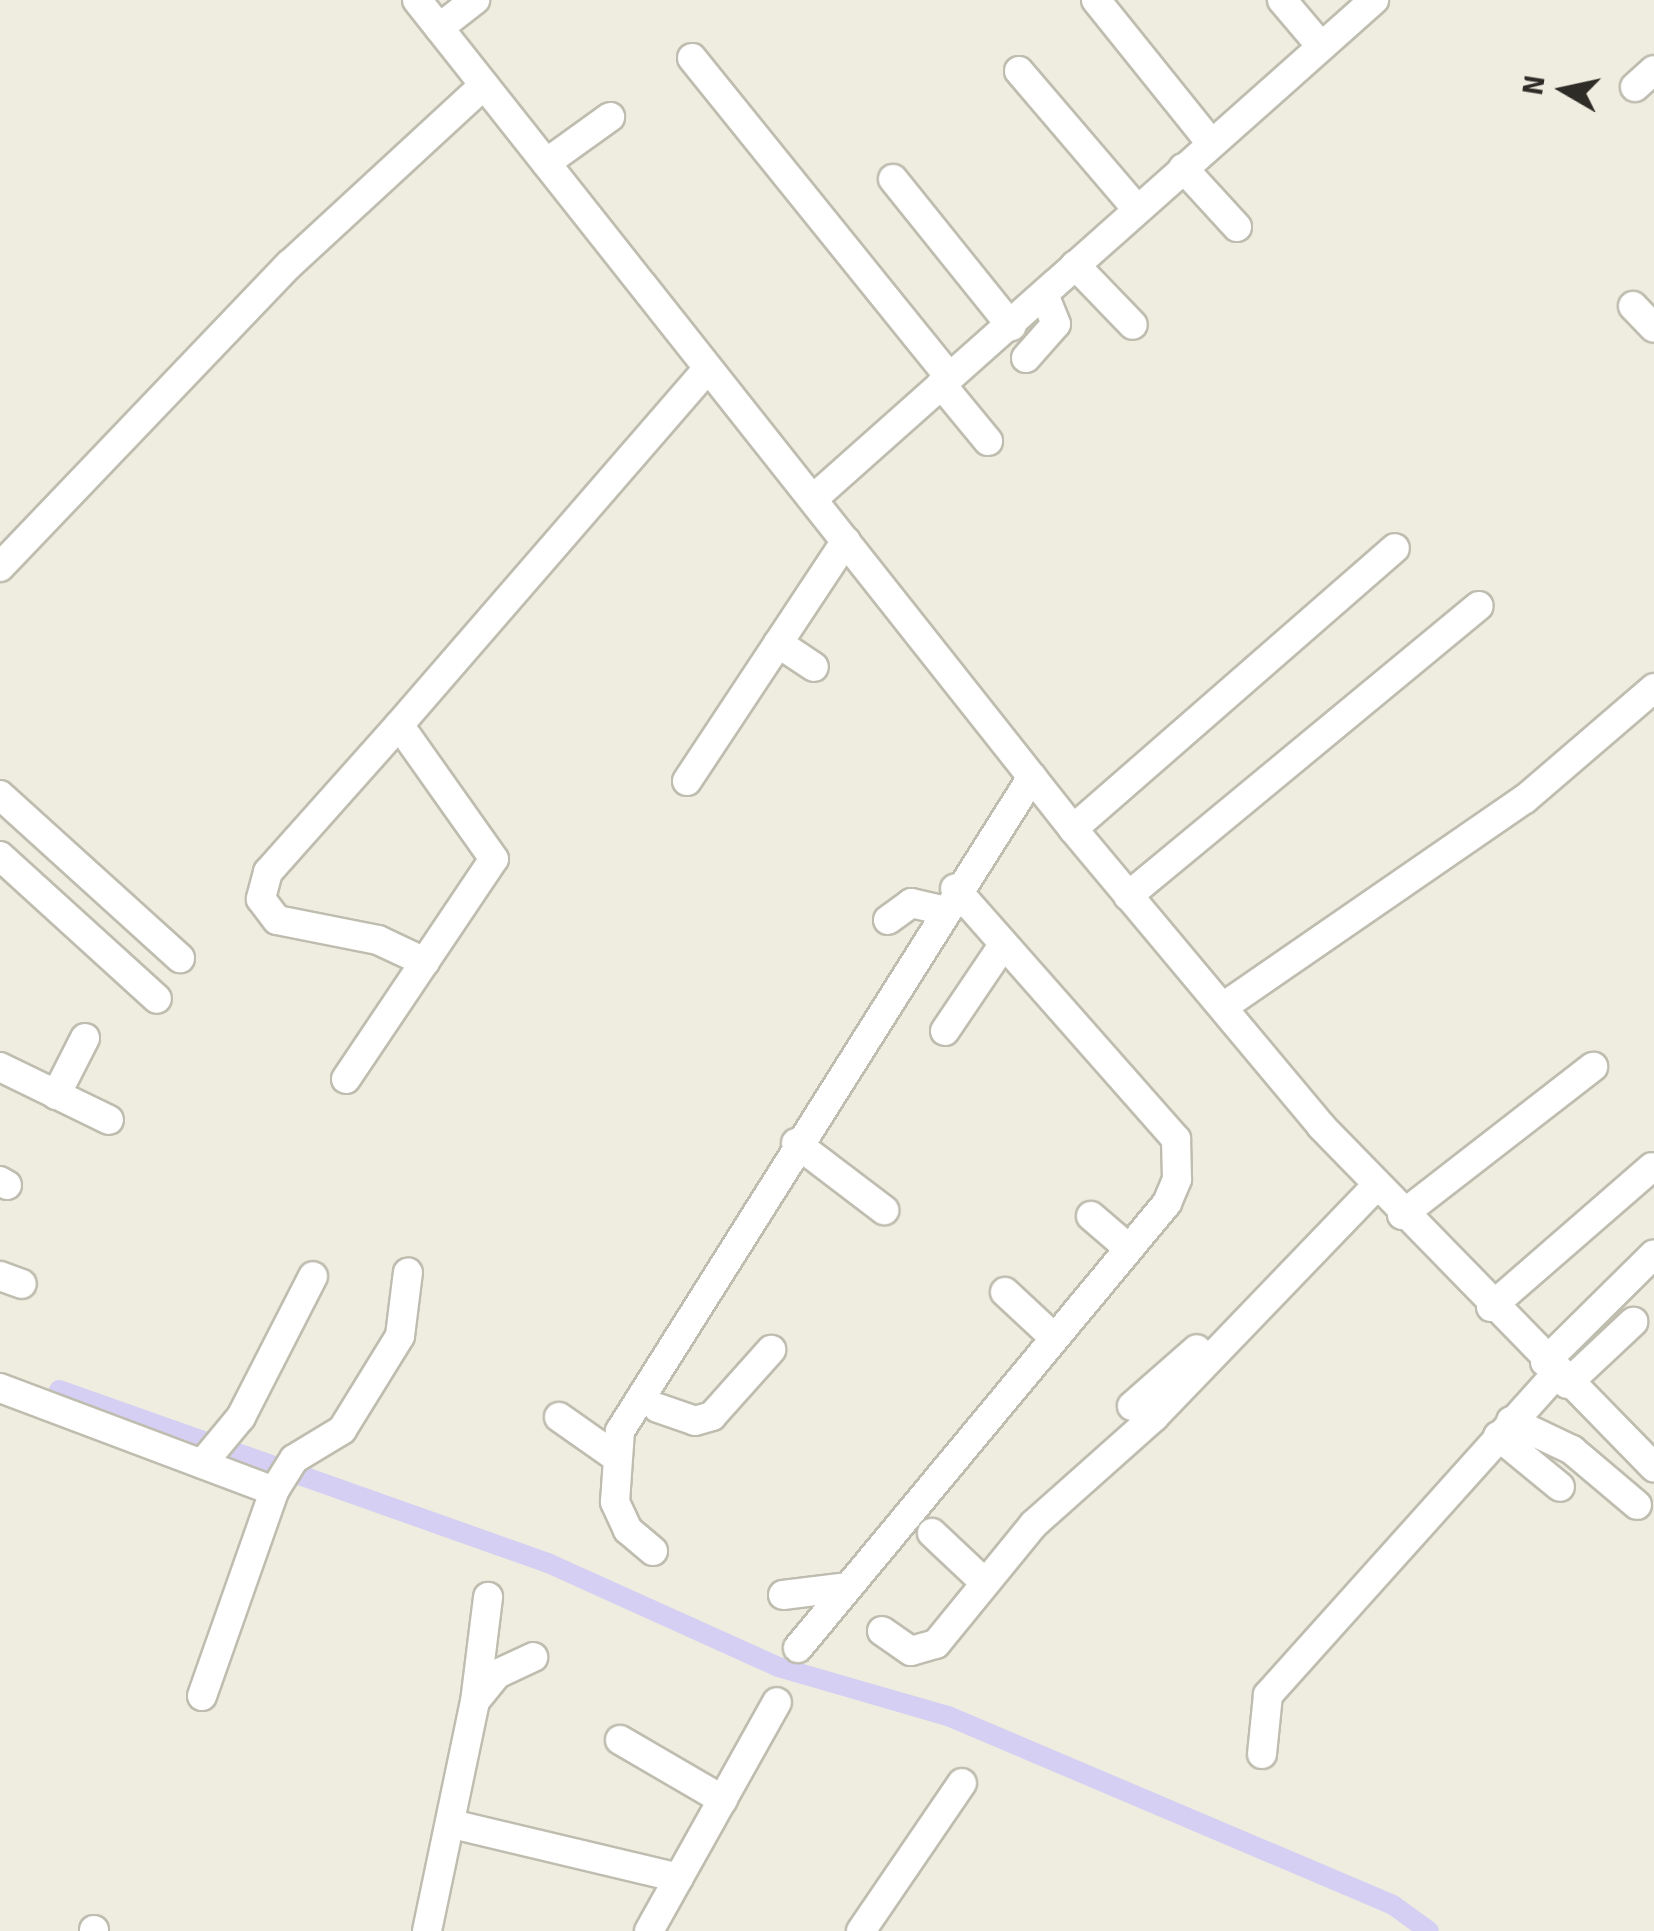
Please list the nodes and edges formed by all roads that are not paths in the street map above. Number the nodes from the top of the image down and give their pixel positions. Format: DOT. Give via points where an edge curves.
graph roads {
  1 [pos="417,0"];
  2 [pos="475,0"];
  3 [pos="1096,0"];
  4 [pos="1282,0"];
  5 [pos="1374,0"];
  6 [pos="439,28"];
  7 [pos="1321,46"];
  8 [pos="692,58"];
  9 [pos="1020,70"];
  10 [pos="484,85"];
  11 [pos="610,117"];
  12 [pos="1211,143"];
  13 [pos="546,163"];
  14 [pos="1183,168"];
  15 [pos="893,178"];
  16 [pos="1137,210"];
  17 [pos="1237,227"];
  18 [pos="1075,265"];
  19 [pos="1044,294"];
  20 [pos="1633,306"];
  21 [pos="1133,325"];
  22 [pos="1010,326"];
  23 [pos="1654,328"];
  24 [pos="1026,358"];
  25 [pos="708,368"];
  26 [pos="945,381"];
  27 [pos="988,442"];
  28 [pos="812,499"];
  29 [pos="846,541"];
  30 [pos="1395,548"];
  31 [pos="0,566"];
  32 [pos="1479,606"];
  33 [pos="778,643"];
  34 [pos="814,666"];
  35 [pos="1654,688"];
  36 [pos="399,725"];
  37 [pos="1032,776"];
  38 [pos="687,780"];
  39 [pos="0,795"];
  40 [pos="1073,828"];
  41 [pos="0,856"];
  42 [pos="1128,896"];
  43 [pos="948,899"];
  44 [pos="888,920"];
  45 [pos="1001,948"];
  46 [pos="180,958"];
  47 [pos="425,962"];
  48 [pos="158,999"];
  49 [pos="1223,1007"];
  50 [pos="945,1032"];
  51 [pos="85,1038"];
  52 [pos="0,1067"];
  53 [pos="1593,1067"];
  54 [pos="346,1078"];
  55 [pos="56,1095"];
  56 [pos="109,1120"];
  57 [pos="796,1143"];
  58 [pos="1652,1167"];
  59 [pos="1375,1187"];
  60 [pos="884,1210"];
  61 [pos="1402,1215"];
  62 [pos="1091,1216"];
  63 [pos="1127,1248"];
  64 [pos="1654,1254"];
  65 [pos="1289,1270"];
  66 [pos="408,1272"];
  67 [pos="313,1276"];
  68 [pos="1005,1292"];
  69 [pos="1491,1306"];
  70 [pos="1633,1322"];
  71 [pos="1050,1334"];
  72 [pos="771,1350"];
  73 [pos="1556,1373"];
  74 [pos="0,1388"];
  75 [pos="649,1401"];
  76 [pos="1132,1406"];
  77 [pos="559,1417"];
  78 [pos="1505,1428"];
  79 [pos="212,1453"];
  80 [pos="613,1455"];
  81 [pos="1654,1467"];
  82 [pos="283,1477"];
  83 [pos="1560,1488"];
  84 [pos="1637,1504"];
  85 [pos="932,1533"];
  86 [pos="652,1551"];
  87 [pos="984,1583"];
  88 [pos="847,1587"];
  89 [pos="783,1595"];
  90 [pos="488,1597"];
  91 [pos="882,1631"];
  92 [pos="798,1648"];
  93 [pos="533,1657"];
  94 [pos="202,1696"];
  95 [pos="475,1702"];
  96 [pos="777,1702"];
  97 [pos="620,1740"];
  98 [pos="1262,1754"];
  99 [pos="962,1784"];
  100 [pos="723,1800"];
  101 [pos="452,1824"];
  102 [pos="679,1878"];
  103 [pos="427,1931"];
  104 [pos="650,1931"];
  105 [pos="861,1931"];
  1 -- 6 [label="street"];
  2 -- 6 [label="street"];
  3 -- 12 [label="street"];
  4 -- 7 [label="street"];
  5 -- 7 [label="street"];
  6 -- 10 [label="street"];
  7 -- 12 [label="street"];
  8 -- 26 [label="street"];
  9 -- 16 [label="street"];
  10 -- 13 [label="street"];
  10 -- 31 [label="street" via="290,264"];
  11 -- 13 [label="street"];
  12 -- 14 [label="street"];
  13 -- 25 [label="street"];
  14 -- 16 [label="street"];
  14 -- 17 [label="street"];
  15 -- 22 [label="street"];
  16 -- 18 [label="street"];
  18 -- 19 [label="street"];
  18 -- 21 [label="street"];
  19 -- 22 [label="street"];
  19 -- 24 [label="street" via="1056,324"];
  20 -- 23 [label="street"];
  22 -- 26 [label="street"];
  25 -- 28 [label="street"];
  25 -- 36 [label="street"];
  26 -- 27 [label="street"];
  26 -- 28 [label="street"];
  28 -- 29 [label="street"];
  29 -- 33 [label="street"];
  29 -- 37 [label="street"];
  30 -- 40 [label="street"];
  32 -- 42 [label="street"];
  33 -- 34 [label="street"];
  33 -- 38 [label="street"];
  35 -- 49 [label="street" via="1525,800"];
  36 -- 47 [label="street" via="494,859"];
  36 -- 47 [label="street" via="268,872 261,899 276,920 378,940"];
  37 -- 40 [label="street"];
  37 -- 43 [label="street"];
  39 -- 46 [label="street"];
  40 -- 42 [label="street"];
  41 -- 48 [label="street"];
  42 -- 49 [label="street"];
  43 -- 44 [label="street" via="911,903"];
  43 -- 45 [label="street"];
  43 -- 57 [label="street"];
  45 -- 50 [label="street"];
  45 -- 63 [label="street" via="1176,1139 1181,1159 1166,1203"];
  47 -- 54 [label="street"];
  49 -- 59 [label="street"];
  51 -- 55 [label="street"];
  52 -- 55 [label="street"];
  53 -- 61 [label="street"];
  55 -- 56 [label="street"];
  57 -- 60 [label="street"];
  57 -- 75 [label="street"];
  58 -- 69 [label="street"];
  59 -- 61 [label="street"];
  59 -- 65 [label="street"];
  61 -- 69 [label="street"];
  62 -- 63 [label="street"];
  63 -- 71 [label="street"];
  64 -- 73 [label="street"];
  65 -- 76 [label="street"];
  65 -- 87 [label="street" via="1268,1303 1034,1524"];
  66 -- 82 [label="street" via="400,1336 342,1430"];
  67 -- 79 [label="street"];
  68 -- 71 [label="street"];
  69 -- 73 [label="street"];
  70 -- 73 [label="street"];
  71 -- 88 [label="street"];
  72 -- 75 [label="street" via="712,1416 695,1421"];
  73 -- 78 [label="street"];
  73 -- 81 [label="street"];
  74 -- 79 [label="street"];
  75 -- 80 [label="street"];
  77 -- 80 [label="street"];
  78 -- 83 [label="street"];
  78 -- 84 [label="street" via="1572,1450"];
  78 -- 98 [label="street" via="1268,1695"];
  79 -- 82 [label="street"];
  80 -- 86 [label="street" via="615,1502 628,1530"];
  82 -- 94 [label="street"];
  85 -- 87 [label="street"];
  87 -- 91 [label="street" via="925,1652"];
  88 -- 89 [label="street"];
  88 -- 92 [label="street"];
  90 -- 95 [label="street"];
  93 -- 95 [label="street" via="496,1674"];
  95 -- 101 [label="street"];
  96 -- 100 [label="street"];
  97 -- 100 [label="street"];
  99 -- 105 [label="street"];
  100 -- 102 [label="street"];
  101 -- 102 [label="street"];
  101 -- 103 [label="street"];
  102 -- 104 [label="street"];
}
